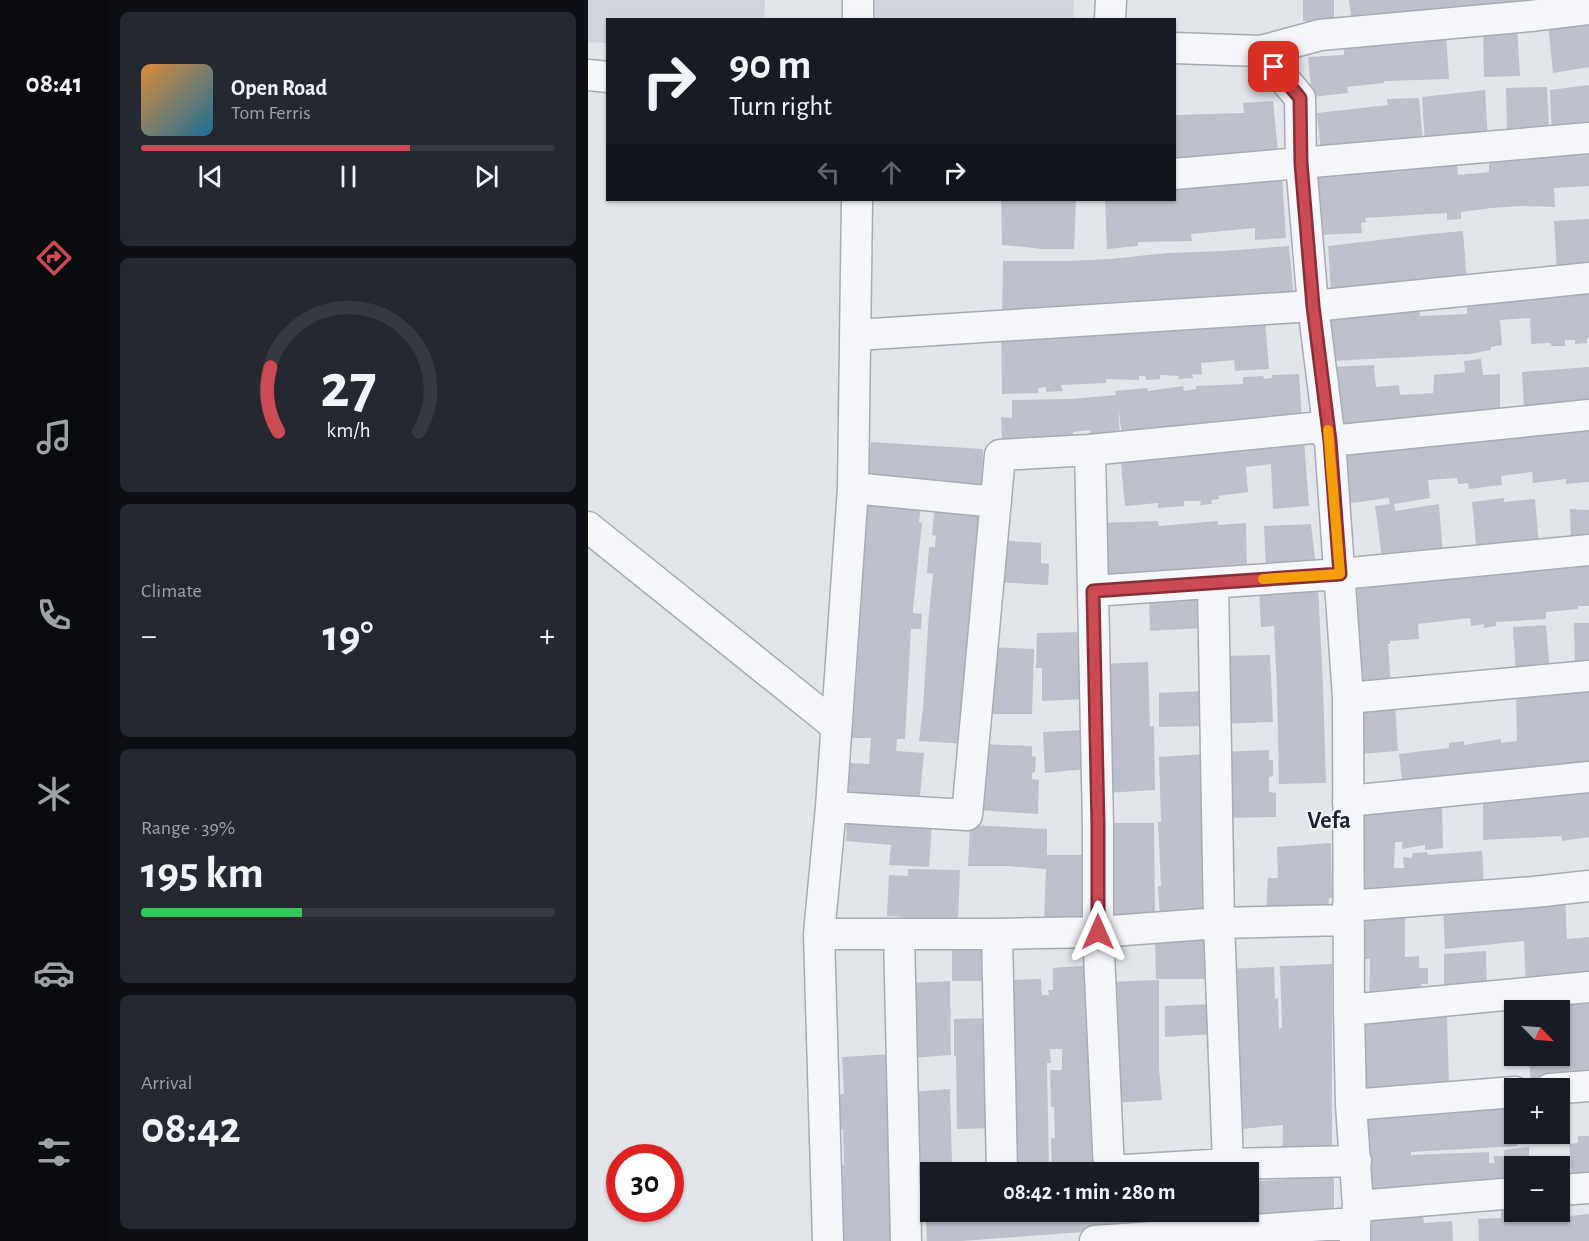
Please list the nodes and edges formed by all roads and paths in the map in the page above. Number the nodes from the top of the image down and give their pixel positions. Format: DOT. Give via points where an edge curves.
graph roads {
  1 [pos="858,0"];
  2 [pos="1111,0"];
  3 [pos="1589,9"];
  4 [pos="858,18"];
  5 [pos="1110,18"];
  6 [pos="1176,48"];
  7 [pos="1261,51"];
  8 [pos="588,75"];
  9 [pos="606,77"];
  10 [pos="1589,138"];
  11 [pos="1301,163"];
  12 [pos="1176,174"];
  13 [pos="857,201"];
  14 [pos="1589,278"];
  15 [pos="1313,306"];
  16 [pos="856,335"];
  17 [pos="1589,415"];
  18 [pos="1330,441"];
  19 [pos="1090,450"];
  20 [pos="853,488"];
  21 [pos="996,502"];
  22 [pos="588,527"];
  23 [pos="1589,550"];
  24 [pos="1340,574"];
  25 [pos="1213,583"];
  26 [pos="1093,591"];
  27 [pos="1589,676"];
  28 [pos="1348,698"];
  29 [pos="836,726"];
  30 [pos="1589,777"];
  31 [pos="1348,801"];
  32 [pos="831,807"];
  33 [pos="1589,886"];
  34 [pos="1348,913"];
  35 [pos="1219,923"];
  36 [pos="1098,932"];
  37 [pos="819,934"];
  38 [pos="899,934"];
  39 [pos="997,934"];
  40 [pos="1589,987"];
  41 [pos="1349,1010"];
  42 [pos="1589,1086"];
  43 [pos="1570,1087"];
  44 [pos="1504,1093"];
  45 [pos="1351,1106"];
  46 [pos="1356,1161"];
  47 [pos="1002,1162"];
  48 [pos="1109,1162"];
  49 [pos="1228,1162"];
  50 [pos="1259,1163"];
  51 [pos="1589,1188"];
  52 [pos="1570,1189"];
  53 [pos="1504,1196"];
  54 [pos="1356,1223"];
  55 [pos="828,1241"];
  56 [pos="906,1241"];
  57 [pos="1095,1241"];
  1 -- 4 [label="street"];
  2 -- 5 [label="street"];
  3 -- 7 [label="street" via="1320,36"];
  6 -- 7 [label="street"];
  7 -- 11 [label="street" via="1300,98"];
  8 -- 9 [label="street"];
  10 -- 11 [label="street"];
  11 -- 12 [label="street"];
  11 -- 15 [label="street"];
  13 -- 16 [label="street"];
  14 -- 15 [label="street"];
  15 -- 16 [label="street"];
  15 -- 18 [label="street"];
  16 -- 20 [label="street"];
  17 -- 18 [label="street"];
  18 -- 19 [label="street" via="1322,427"];
  18 -- 24 [label="street"];
  19 -- 21 [label="street" via="1000,455"];
  19 -- 26 [label="street"];
  20 -- 21 [label="street"];
  20 -- 29 [label="street"];
  21 -- 32 [label="street" via="967,815"];
  22 -- 29 [label="street"];
  23 -- 24 [label="street"];
  24 -- 25 [label="street"];
  24 -- 28 [label="street"];
  25 -- 26 [label="street"];
  25 -- 35 [label="street"];
  26 -- 36 [label="street"];
  27 -- 28 [label="street"];
  28 -- 31 [label="street"];
  29 -- 32 [label="street"];
  30 -- 31 [label="street"];
  31 -- 34 [label="street"];
  32 -- 37 [label="street"];
  33 -- 34 [label="street"];
  34 -- 35 [label="street"];
  34 -- 41 [label="street"];
  35 -- 36 [label="street"];
  35 -- 49 [label="street"];
  36 -- 39 [label="street"];
  36 -- 48 [label="street"];
  37 -- 38 [label="street"];
  37 -- 55 [label="street"];
  38 -- 39 [label="street"];
  38 -- 56 [label="street"];
  39 -- 47 [label="street"];
  40 -- 41 [label="street"];
  41 -- 45 [label="street"];
  42 -- 43 [label="street"];
  44 -- 45 [label="street"];
  45 -- 46 [label="street"];
  46 -- 50 [label="street"];
  46 -- 54 [label="street"];
  51 -- 52 [label="street"];
  53 -- 54 [label="street"];
  54 -- 57 [label="street"];
}
